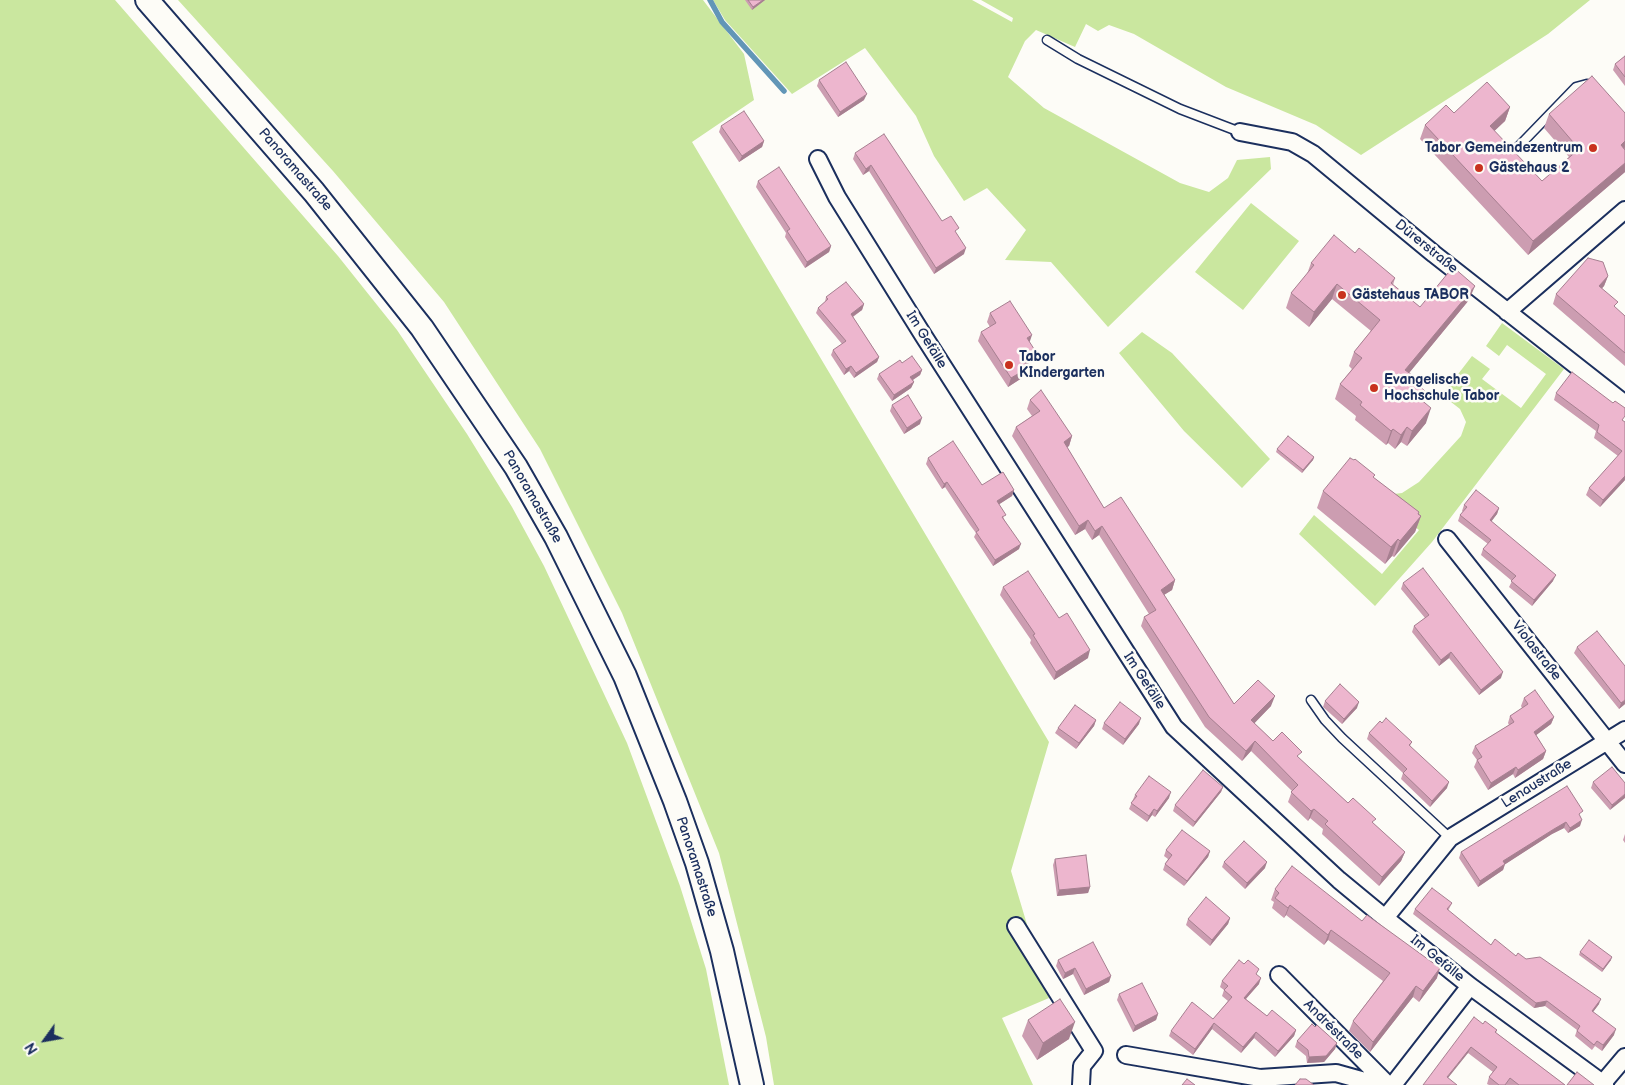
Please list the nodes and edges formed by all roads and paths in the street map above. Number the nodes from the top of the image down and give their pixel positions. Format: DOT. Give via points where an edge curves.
graph roads {
  1 [pos="146,0"];
  2 [pos="1047,40"];
  3 [pos="1599,89"];
  4 [pos="1240,132"];
  5 [pos="1518,147"];
  6 [pos="818,159"];
  7 [pos="1625,210"];
  8 [pos="1508,312"];
  9 [pos="1625,404"];
  10 [pos="1447,539"];
  11 [pos="1311,700"];
  12 [pos="1625,730"];
  13 [pos="1607,741"];
  14 [pos="1625,764"];
  15 [pos="1450,838"];
  16 [pos="1385,918"];
  17 [pos="1016,926"];
  18 [pos="1279,975"];
  19 [pos="1470,986"];
  20 [pos="1126,1055"];
  21 [pos="1625,1057"];
  22 [pos="1604,1084"];
  23 [pos="752,1085"];
  24 [pos="1081,1085"];
  25 [pos="1379,1085"];
  26 [pos="1388,1085"];
  27 [pos="1393,1085"];
  1 -- 23 [label="main road, Panoramastraße" via="314,192 417,320 516,467 556,537 624,676 687,836 722,951"];
  2 -- 4 [label="lane" via="1078,59 1180,109"];
  3 -- 5 [label="lane" via="1587,84 1576,87"];
  4 -- 8 [label="street, Dürerstraße" via="1292,142 1314,154"];
  6 -- 16 [label="street, Im Gefälle" via="837,197 923,335 1174,727 1339,880"];
  7 -- 8 [label="street"];
  8 -- 9 [label="street, Dürerstraße"];
  10 -- 13 [label="street, Violastraße"];
  11 -- 15 [label="lane" via="1342,738"];
  12 -- 13 [label="street, Lenaustraße"];
  13 -- 14 [label="street, Violastraße"];
  13 -- 15 [label="street, Lenaustraße"];
  15 -- 16 [label="street, Lenaustraße"];
  16 -- 19 [label="street, Im Gefälle"];
  17 -- 24 [label="street" via="1094,1051 1082,1066"];
  18 -- 26 [label="street, Andréstraße"];
  19 -- 22 [label="street, Im Gefälle"];
  19 -- 27 [label="street"];
  20 -- 25 [label="street" via="1260,1078 1336,1073"];
  21 -- 22 [label="street"];
}
